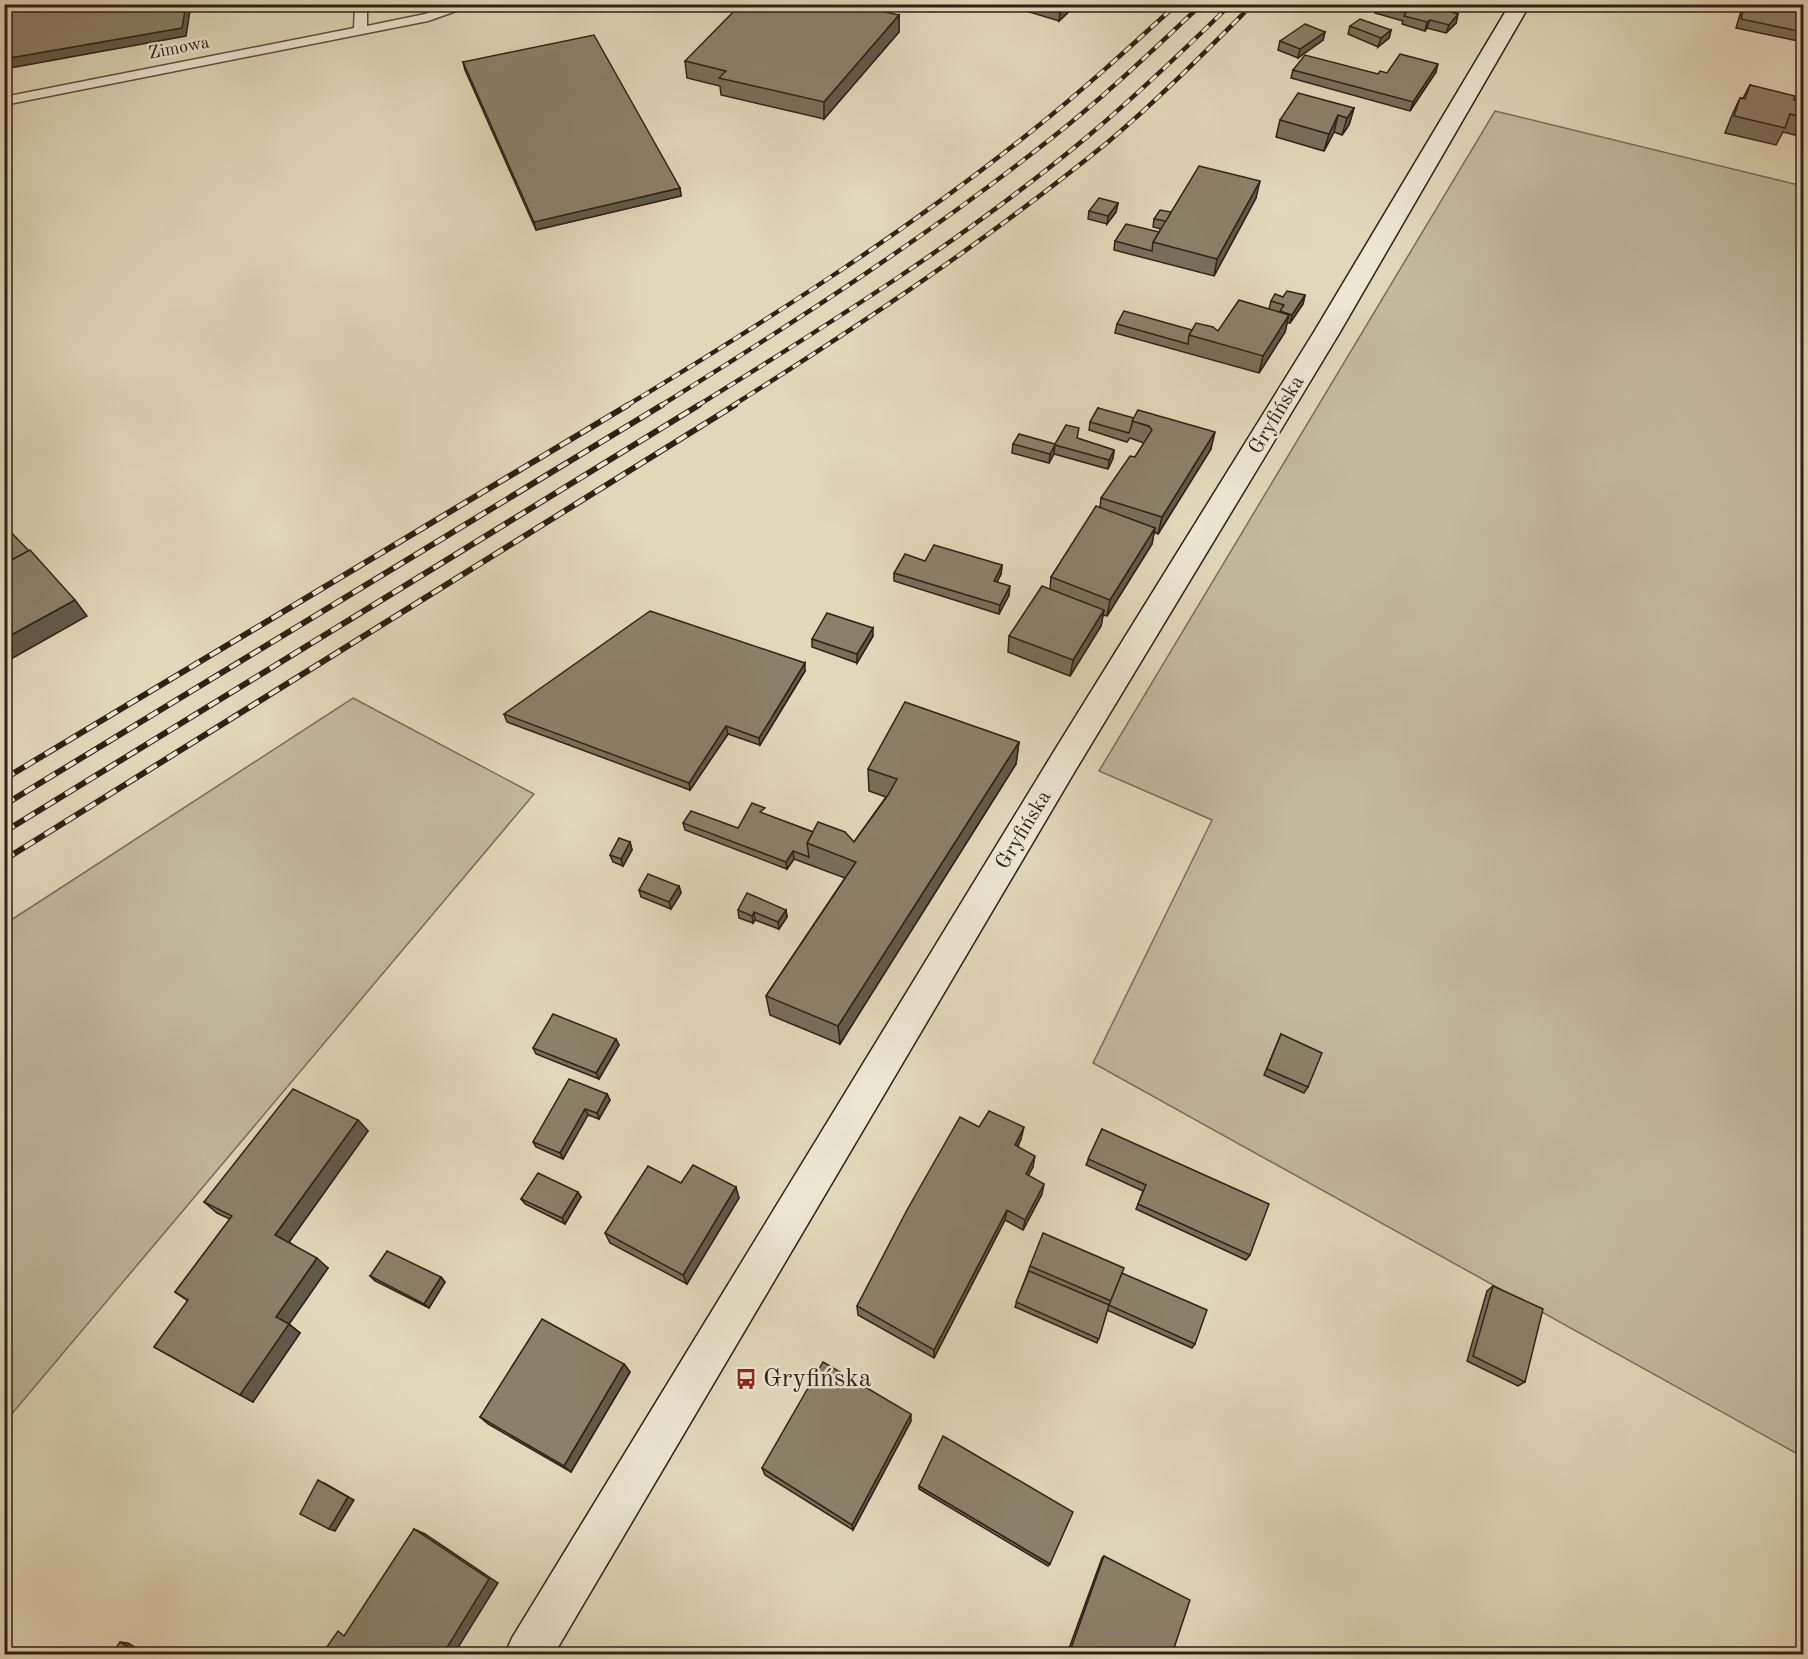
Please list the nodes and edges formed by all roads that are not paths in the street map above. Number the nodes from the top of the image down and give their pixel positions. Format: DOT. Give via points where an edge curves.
graph roads {
  1 [pos="361,4"];
  2 [pos="471,4"];
  3 [pos="1520,4"];
  4 [pos="360,31"];
  5 [pos="4,100"];
  6 [pos="528,1654"];
  1 -- 4 [label="lane"];
  2 -- 4 [label="lane, Zimowa"];
  3 -- 6 [label="street, Gryfińska" via="1327,332"];
  4 -- 5 [label="lane, Zimowa"];
}
